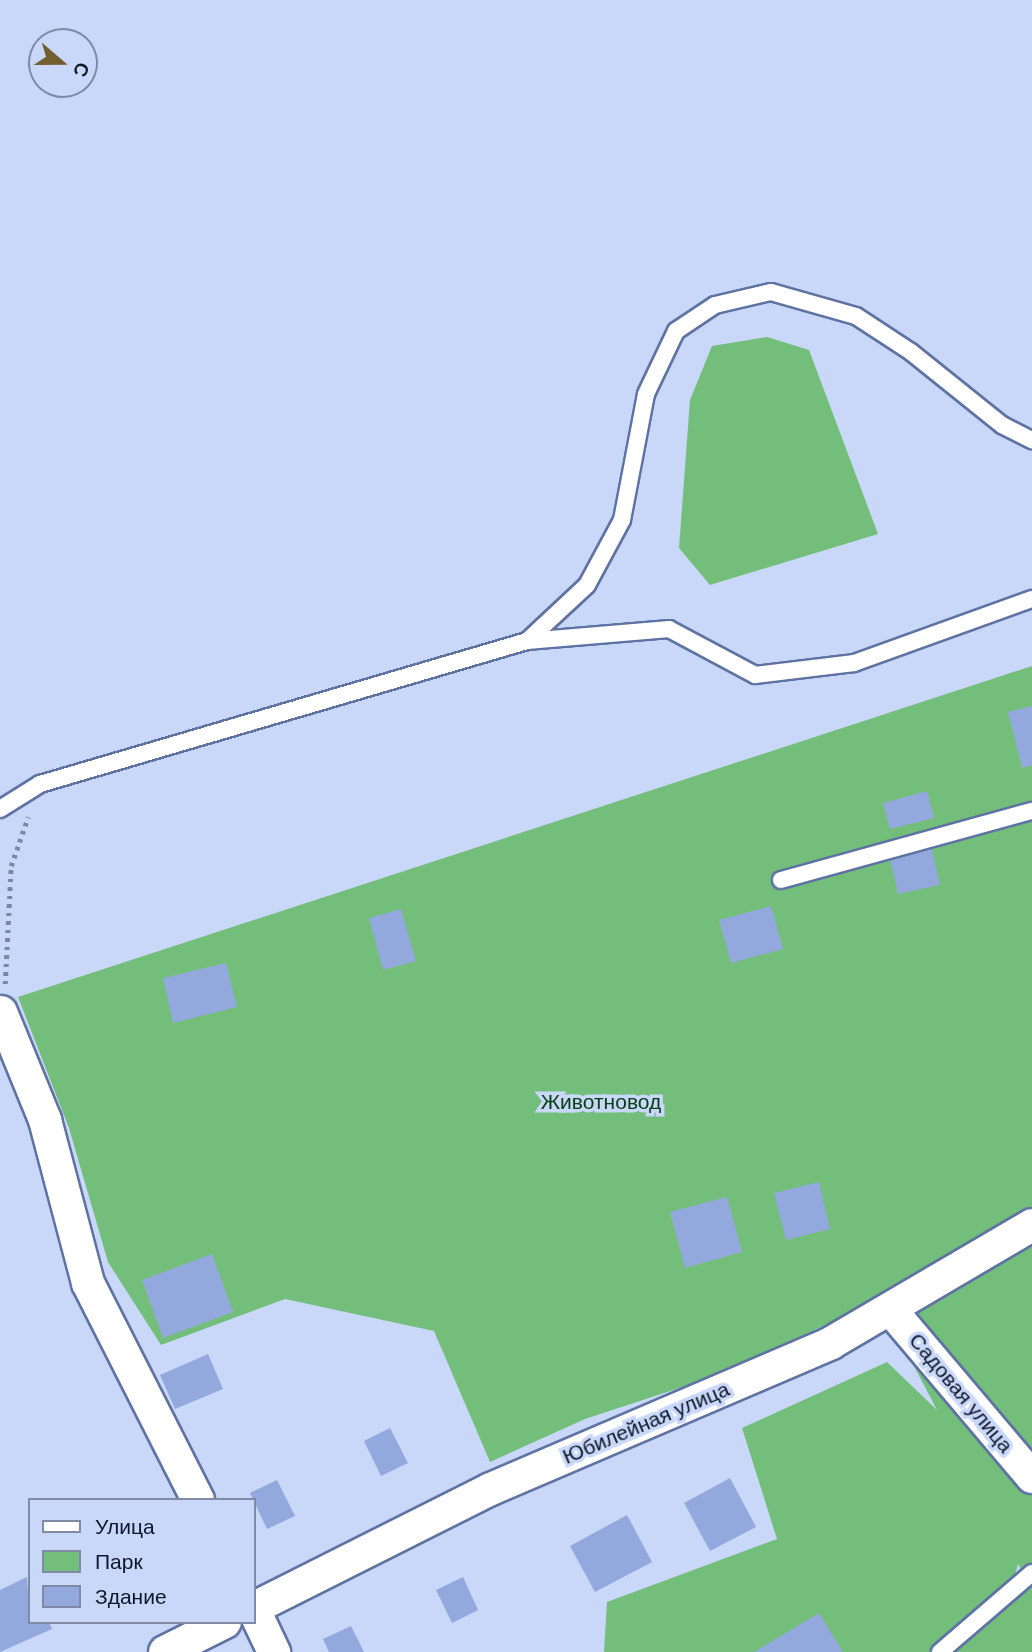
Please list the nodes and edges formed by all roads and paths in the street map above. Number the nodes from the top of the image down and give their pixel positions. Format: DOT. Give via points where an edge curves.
graph roads {
  1 [pos="1032,440"];
  2 [pos="1032,599"];
  3 [pos="527,641"];
  4 [pos="40,783"];
  5 [pos="0,809"];
  6 [pos="1032,810"];
  7 [pos="781,880"];
  8 [pos="1,1012"];
  9 [pos="1032,1225"];
  10 [pos="890,1309"];
  11 [pos="1032,1477"];
  12 [pos="197,1498"];
  13 [pos="1032,1573"];
  14 [pos="256,1608"];
  15 [pos="256,1613"];
  16 [pos="221,1624"];
  17 [pos="165,1652"];
  18 [pos="274,1652"];
  19 [pos="940,1652"];
  1 -- 3 [label="lane" via="1002,425 856,316 771,292 715,305 676,331 646,394 622,520 587,585"];
  2 -- 3 [label="lane" via="853,663 755,675 669,629"];
  3 -- 4 [label="lane"];
  4 -- 5 [label="lane"];
  4 -- 8 [label="path" via="11,866 9,954"];
  6 -- 7 [label="lane"];
  8 -- 12 [label="street" via="45,1120 88,1283"];
  9 -- 10 [label="street, Юбилейная улица"];
  10 -- 11 [label="street, Садовая улица"];
  10 -- 14 [label="street, Юбилейная улица" via="786,1363 491,1489"];
  13 -- 19 [label="lane"];
  15 -- 18 [label="street"];
  16 -- 17 [label="street"];
}
